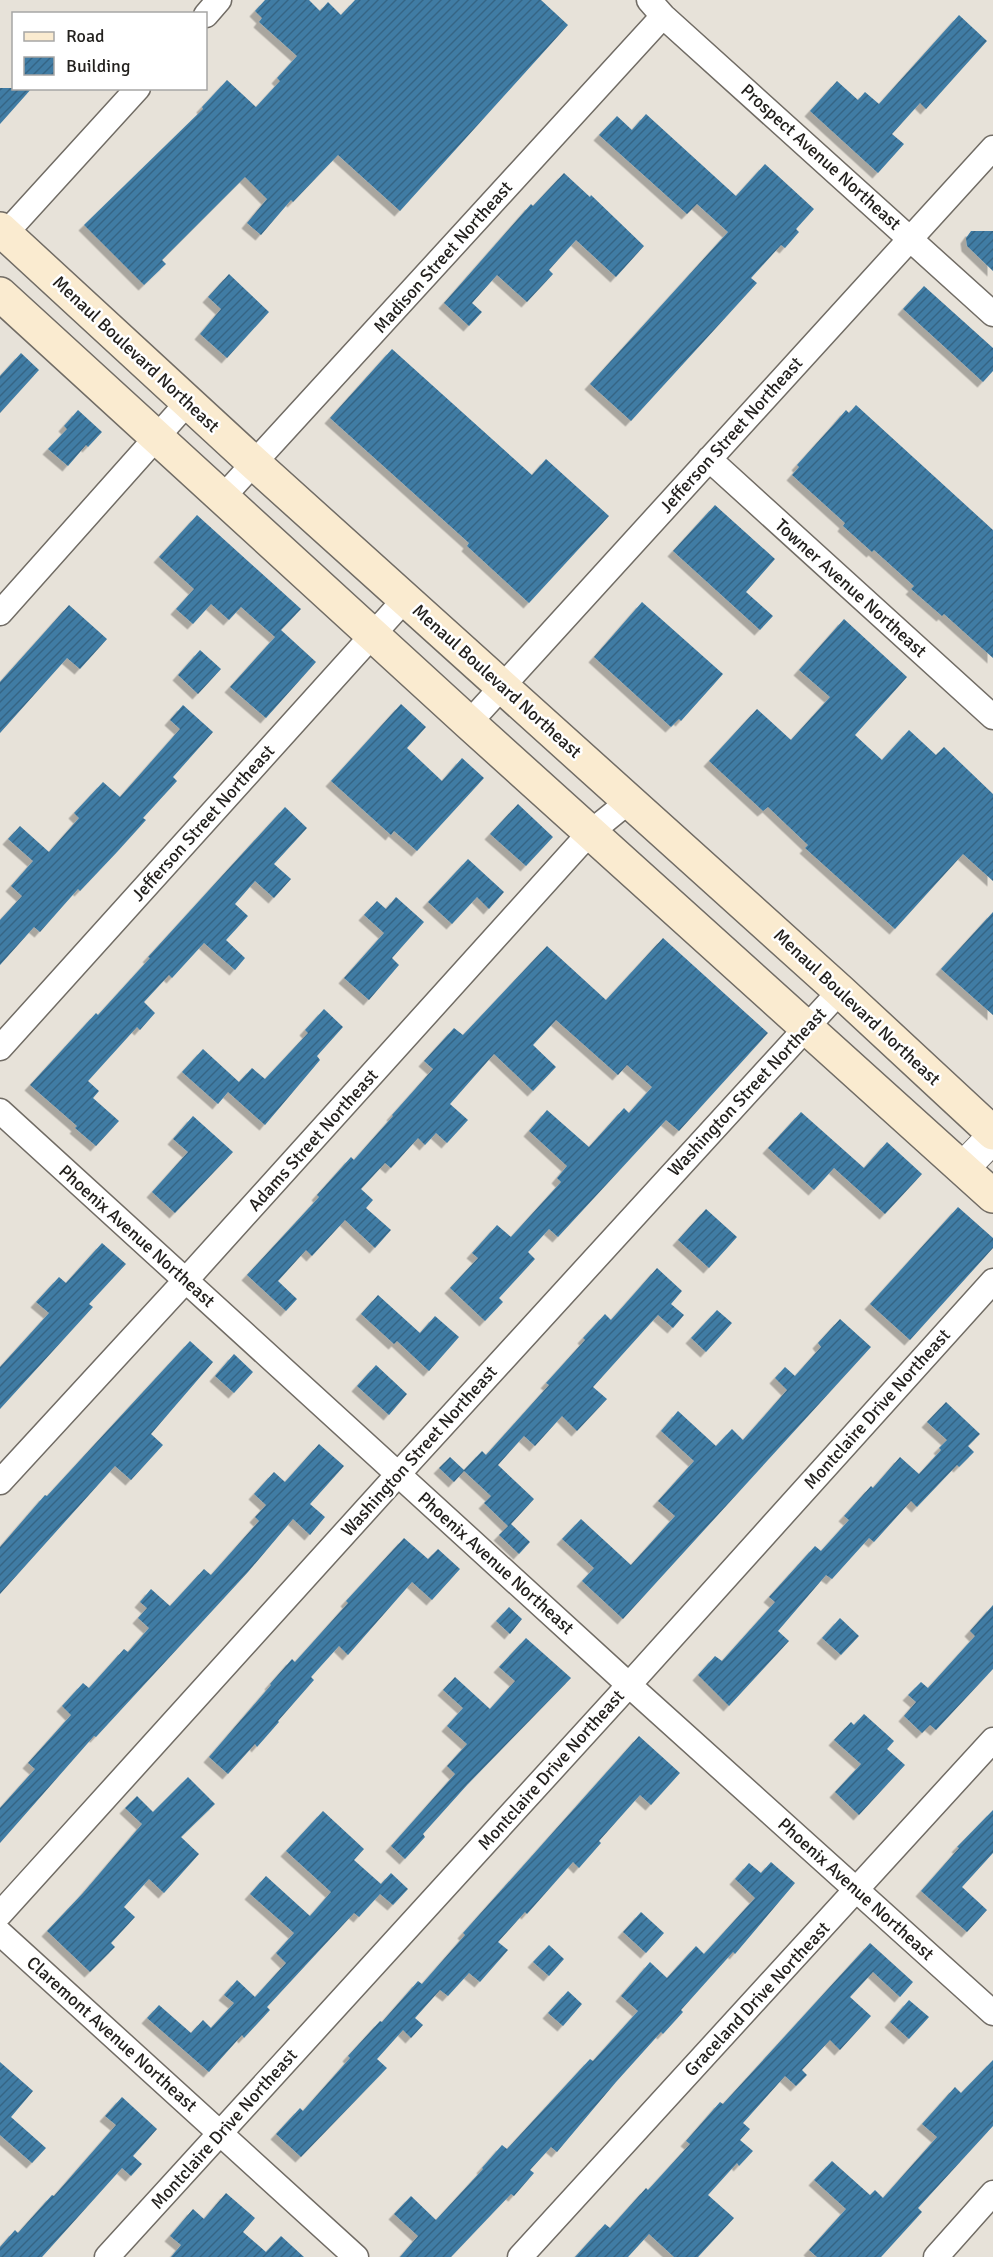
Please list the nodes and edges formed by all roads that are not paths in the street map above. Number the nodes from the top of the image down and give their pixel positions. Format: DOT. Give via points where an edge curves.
graph roads {
  1 [pos="219,0"];
  2 [pos="656,8"];
  3 [pos="207,14"];
  4 [pos="136,90"];
  5 [pos="993,148"];
  6 [pos="2,233"];
  7 [pos="911,238"];
  8 [pos="0,294"];
  9 [pos="993,314"];
  10 [pos="188,402"];
  11 [pos="157,438"];
  12 [pos="709,459"];
  13 [pos="254,463"];
  14 [pos="222,498"];
  15 [pos="406,598"];
  16 [pos="0,614"];
  17 [pos="373,634"];
  18 [pos="504,687"];
  19 [pos="993,717"];
  20 [pos="469,723"];
  21 [pos="629,801"];
  22 [pos="591,832"];
  23 [pos="840,991"];
  24 [pos="806,1027"];
  25 [pos="0,1048"];
  26 [pos="0,1111"];
  27 [pos="993,1135"];
  28 [pos="963,1168"];
  29 [pos="993,1196"];
  30 [pos="186,1280"];
  31 [pos="993,1281"];
  32 [pos="398,1474"];
  33 [pos="0,1482"];
  34 [pos="629,1685"];
  35 [pos="993,1740"];
  36 [pos="857,1891"];
  37 [pos="0,1914"];
  38 [pos="0,1933"];
  39 [pos="993,2013"];
  40 [pos="221,2133"];
  41 [pos="993,2193"];
  42 [pos="107,2257"];
  43 [pos="356,2257"];
  44 [pos="520,2257"];
  45 [pos="936,2257"];
  1 -- 3 [label="street"];
  2 -- 7 [label="street, Prospect Avenue Northeast"];
  2 -- 13 [label="street, Madison Street Northeast"];
  4 -- 6 [label="street"];
  5 -- 7 [label="street, Jefferson Street Northeast"];
  6 -- 10 [label="main road, Menaul Boulevard Northeast"];
  7 -- 9 [label="street, Prospect Avenue Northeast"];
  7 -- 12 [label="street, Jefferson Street Northeast"];
  8 -- 11 [label="main road"];
  10 -- 11 [label="street"];
  10 -- 13 [label="main road, Menaul Boulevard Northeast"];
  11 -- 14 [label="main road"];
  11 -- 16 [label="street"];
  12 -- 18 [label="street, Jefferson Street Northeast"];
  12 -- 19 [label="street, Towner Avenue Northeast"];
  13 -- 14 [label="street, Madison Street Northeast"];
  13 -- 15 [label="main road, Menaul Boulevard Northeast"];
  14 -- 17 [label="main road"];
  15 -- 17 [label="street, Jefferson Street Northeast"];
  15 -- 18 [label="main road, Menaul Boulevard Northeast"];
  17 -- 20 [label="main road"];
  17 -- 25 [label="street, Jefferson Street Northeast"];
  18 -- 20 [label="street, Jefferson Street Northeast"];
  18 -- 21 [label="main road, Menaul Boulevard Northeast"];
  20 -- 22 [label="main road"];
  21 -- 22 [label="street, Adams Street Northeast"];
  21 -- 23 [label="main road, Menaul Boulevard Northeast"];
  22 -- 24 [label="main road"];
  22 -- 30 [label="street, Adams Street Northeast"];
  23 -- 24 [label="street, Washington Street Northeast"];
  23 -- 27 [label="main road, Menaul Boulevard Northeast"];
  24 -- 28 [label="main road"];
  24 -- 32 [label="street, Washington Street Northeast"];
  26 -- 30 [label="street, Phoenix Avenue Northeast"];
  27 -- 28 [label="street"];
  28 -- 29 [label="main road"];
  30 -- 32 [label="street, Phoenix Avenue Northeast"];
  30 -- 33 [label="street, Adams Street Northeast"];
  31 -- 34 [label="street, Montclaire Drive Northeast"];
  32 -- 34 [label="street, Phoenix Avenue Northeast"];
  32 -- 37 [label="street, Washington Street Northeast"];
  34 -- 36 [label="street, Phoenix Avenue Northeast"];
  34 -- 40 [label="street, Montclaire Drive Northeast"];
  35 -- 36 [label="street, Graceland Drive Northeast"];
  36 -- 39 [label="street, Phoenix Avenue Northeast"];
  36 -- 44 [label="street, Graceland Drive Northeast"];
  38 -- 40 [label="street, Claremont Avenue Northeast"];
  40 -- 42 [label="street, Montclaire Drive Northeast"];
  40 -- 43 [label="street, Claremont Avenue Northeast"];
  41 -- 45 [label="street"];
}
